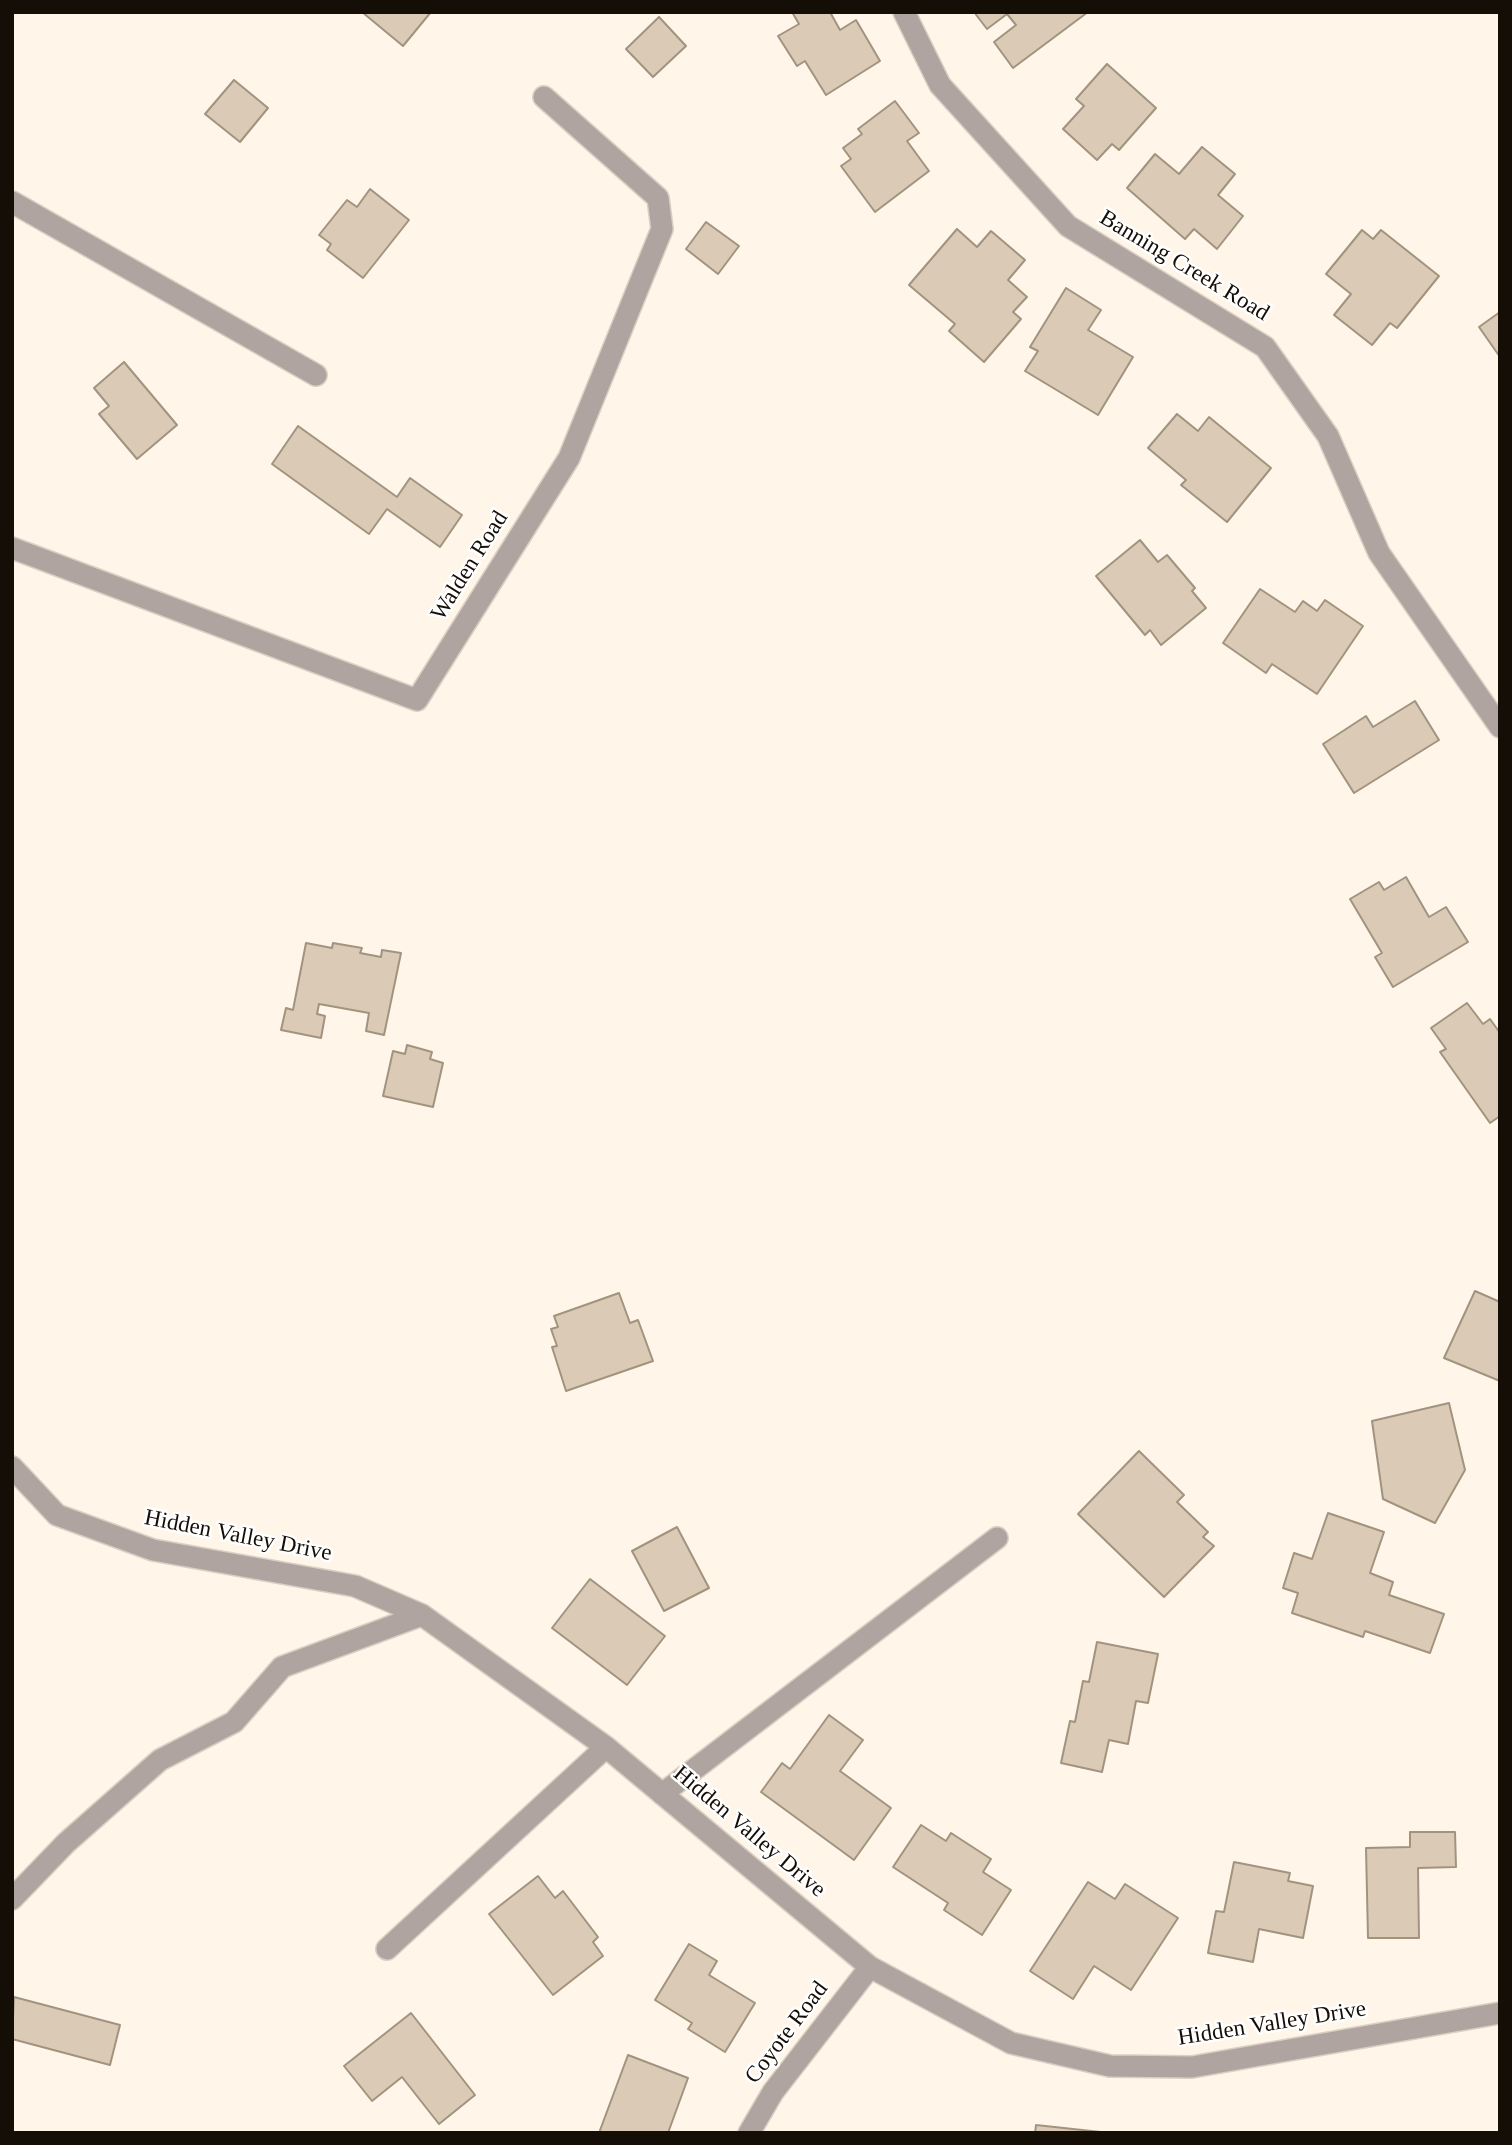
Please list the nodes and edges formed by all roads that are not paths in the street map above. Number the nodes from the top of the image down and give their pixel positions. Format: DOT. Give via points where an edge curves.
graph roads {
  1 [pos="904,12"];
  2 [pos="544,97"];
  3 [pos="12,202"];
  4 [pos="316,375"];
  5 [pos="12,548"];
  6 [pos="1500,727"];
  7 [pos="12,1467"];
  8 [pos="998,1538"];
  9 [pos="422,1615"];
  10 [pos="606,1747"];
  11 [pos="662,1794"];
  12 [pos="12,1899"];
  13 [pos="387,1949"];
  14 [pos="870,1967"];
  15 [pos="1500,2013"];
  16 [pos="749,2133"];
  1 -- 6 [label="street, Banning Creek Road" via="940,85 1068,226 1265,347 1328,436 1379,553"];
  2 -- 5 [label="street, Walden Road" via="658,198 662,229 569,458 417,700"];
  3 -- 4 [label="street"];
  7 -- 9 [label="street, Hidden Valley Drive" via="57,1515 153,1550 355,1586"];
  8 -- 11 [label="street"];
  9 -- 10 [label="street, Hidden Valley Drive"];
  9 -- 12 [label="street" via="282,1667 234,1723 160,1760 66,1843"];
  10 -- 11 [label="street, Hidden Valley Drive"];
  10 -- 13 [label="street"];
  11 -- 14 [label="street, Hidden Valley Drive"];
  14 -- 15 [label="street, Hidden Valley Drive" via="1011,2043 1110,2066 1192,2067"];
  14 -- 16 [label="street, Coyote Road" via="773,2092"];
}
